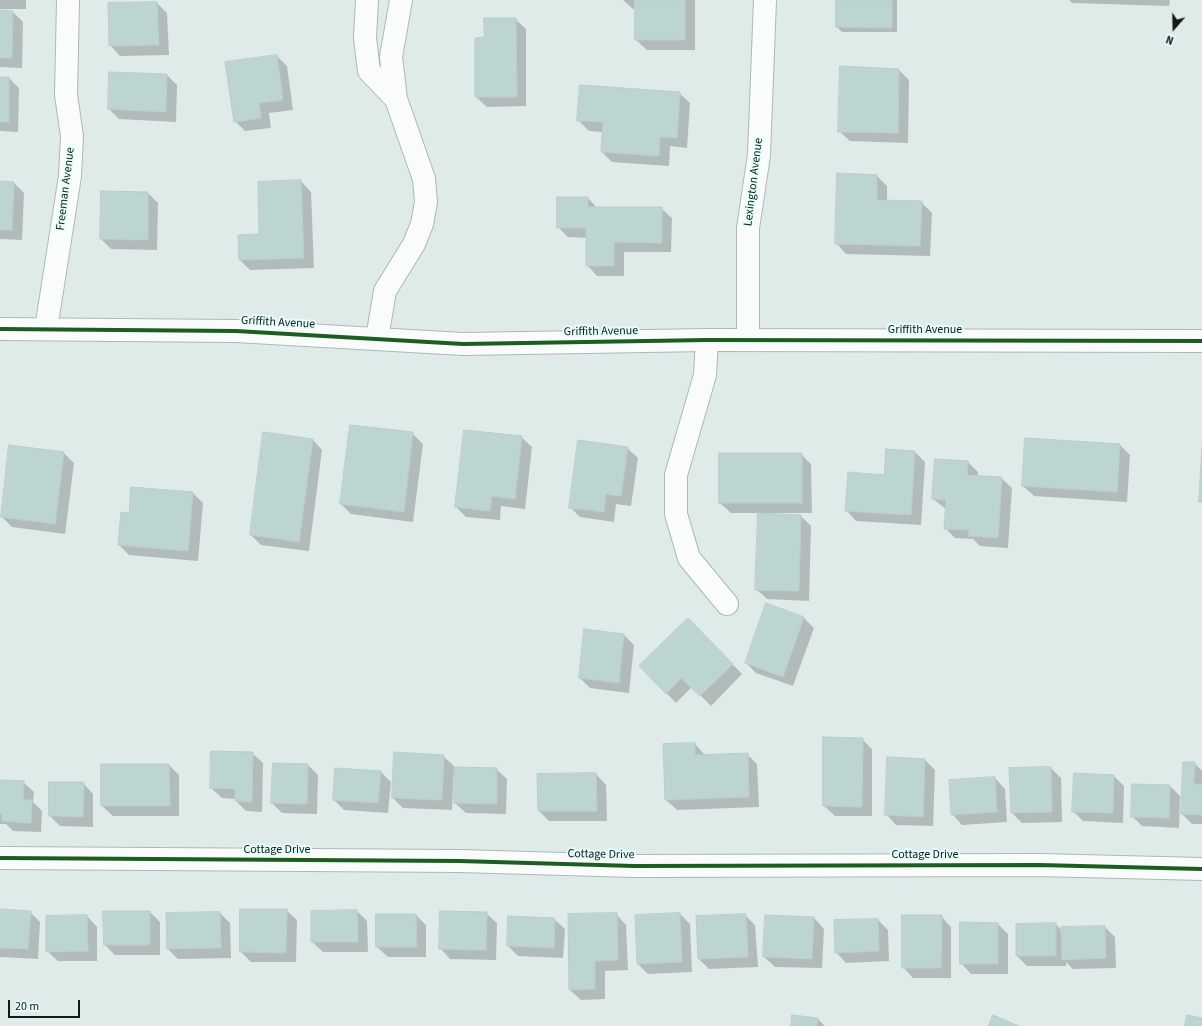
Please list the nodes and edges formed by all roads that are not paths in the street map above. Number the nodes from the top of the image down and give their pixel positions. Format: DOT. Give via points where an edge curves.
graph roads {
  1 [pos="68,0"];
  2 [pos="367,0"];
  3 [pos="401,0"];
  4 [pos="764,0"];
  5 [pos="396,99"];
  6 [pos="0,329"];
  7 [pos="46,329"];
  8 [pos="377,338"];
  9 [pos="707,340"];
  10 [pos="748,340"];
  11 [pos="1202,341"];
  12 [pos="727,604"];
  13 [pos="0,858"];
  14 [pos="1202,869"];
  1 -- 7 [label="street, Freeman Avenue" via="66,95 72,136 70,176"];
  2 -- 5 [label="street" via="365,38 369,71"];
  3 -- 5 [label="street" via="391,57"];
  4 -- 10 [label="street, Lexington Avenue" via="759,155 748,228"];
  5 -- 8 [label="street" via="424,178 426,202 422,224 414,244 385,291"];
  6 -- 7 [label="street, Griffith Avenue"];
  7 -- 8 [label="street, Griffith Avenue" via="236,330"];
  8 -- 9 [label="street, Griffith Avenue" via="463,344"];
  9 -- 10 [label="street, Griffith Avenue"];
  9 -- 12 [label="street" via="704,375 676,475 676,514 689,558"];
  10 -- 11 [label="street, Griffith Avenue"];
  13 -- 14 [label="street, Cottage Drive" via="451,861 634,866 1039,865"];
}
